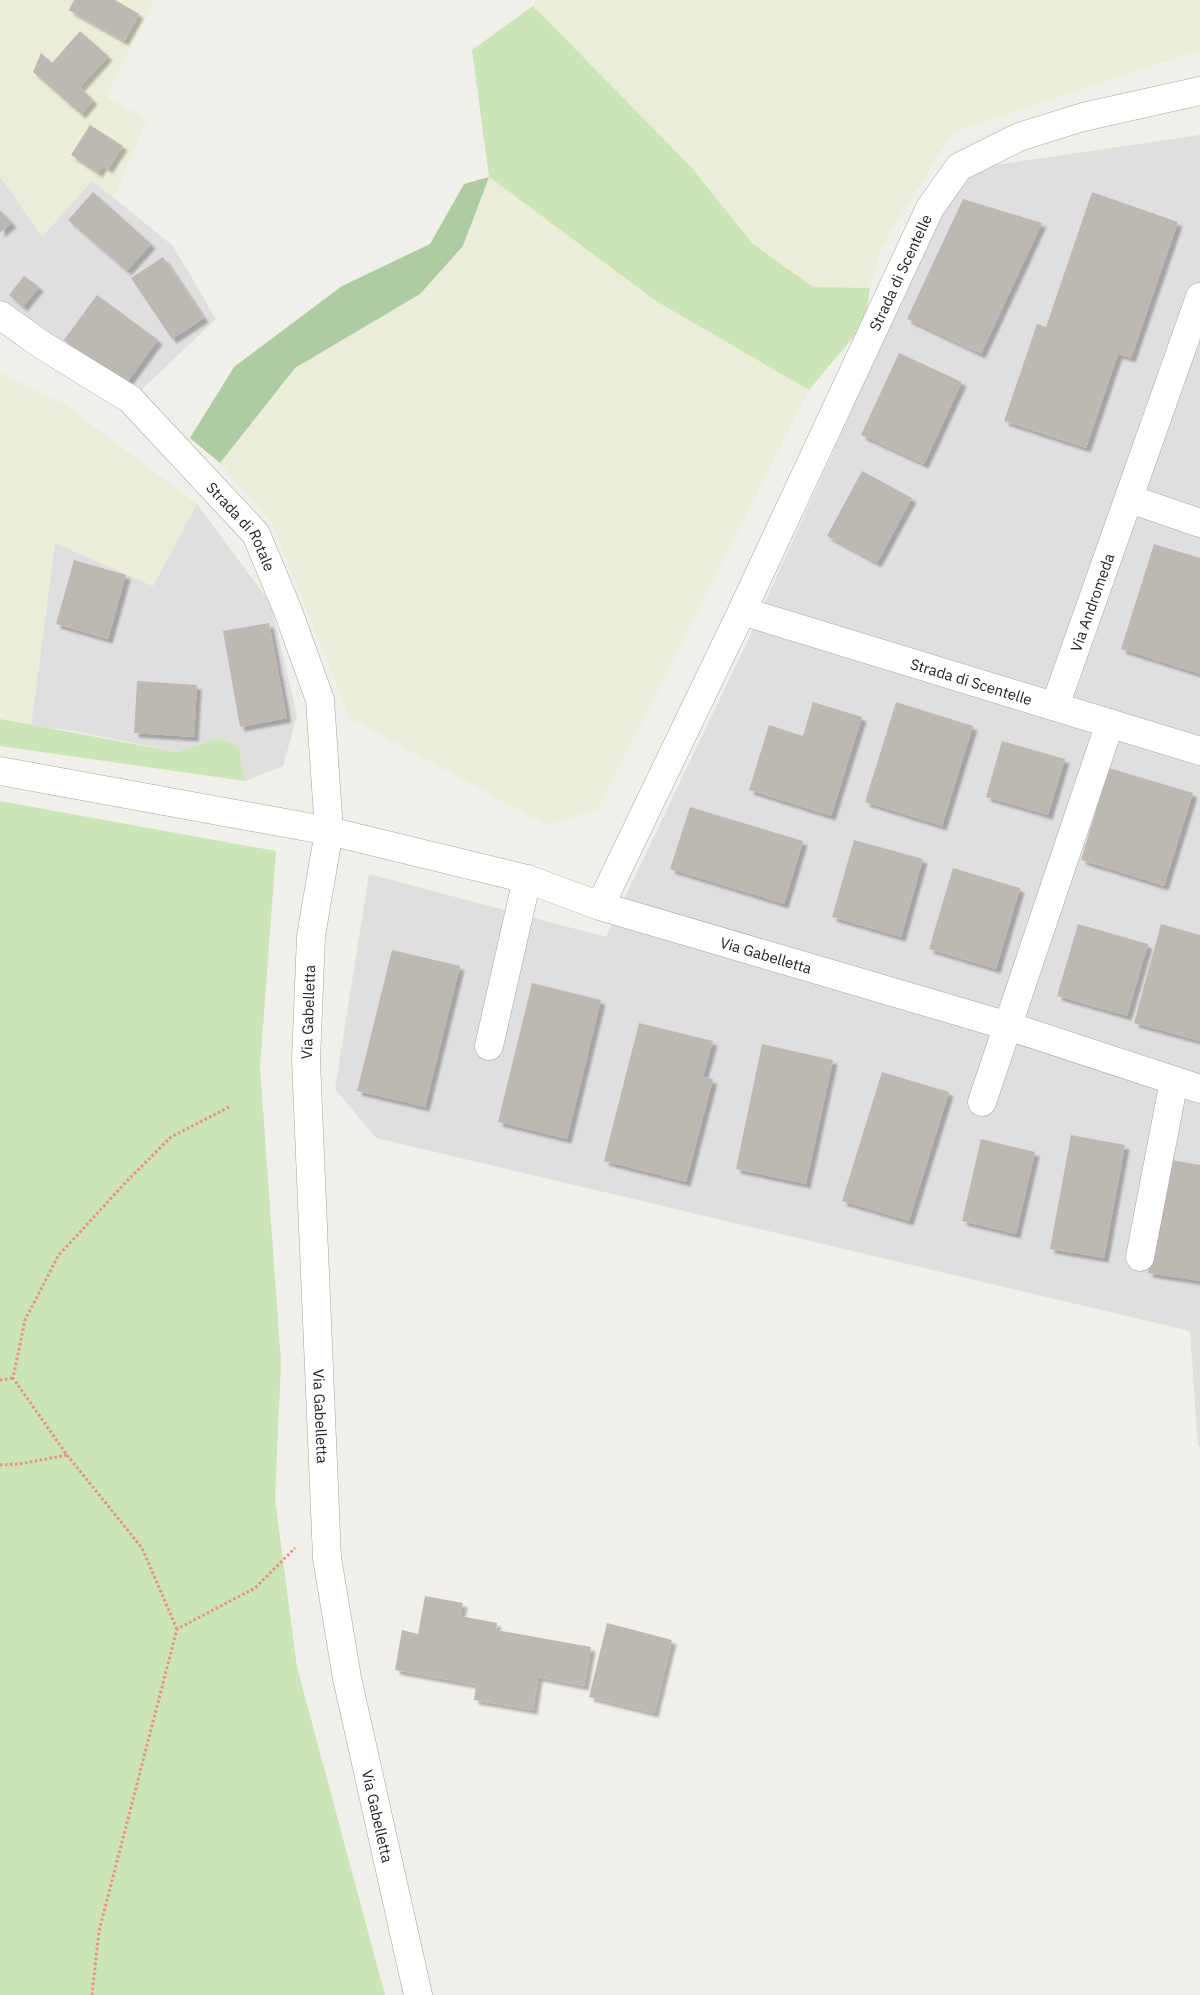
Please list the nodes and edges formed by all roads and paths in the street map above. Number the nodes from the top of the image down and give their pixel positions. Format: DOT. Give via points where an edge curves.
graph roads {
  1 [pos="1200,91"];
  2 [pos="1200,297"];
  3 [pos="0,315"];
  4 [pos="1130,499"];
  5 [pos="1200,523"];
  6 [pos="742,611"];
  7 [pos="1056,706"];
  8 [pos="1110,723"];
  9 [pos="1200,751"];
  10 [pos="0,771"];
  11 [pos="329,831"];
  12 [pos="527,880"];
  13 [pos="600,906"];
  14 [pos="1008,1026"];
  15 [pos="489,1046"];
  16 [pos="1174,1081"];
  17 [pos="1200,1089"];
  18 [pos="982,1102"];
  19 [pos="231,1106"];
  20 [pos="1140,1257"];
  21 [pos="13,1378"];
  22 [pos="0,1380"];
  23 [pos="67,1455"];
  24 [pos="0,1465"];
  25 [pos="325,1517"];
  26 [pos="178,1629"];
  27 [pos="92,1995"];
  28 [pos="418,1995"];
  1 -- 6 [label="street, Strada di Scentelle" via="1083,117 1019,137 959,167 930,208"];
  2 -- 4 [label="street, Via Andromeda"];
  3 -- 11 [label="street, Strada di Rotale" via="130,399 256,534 320,700"];
  4 -- 5 [label="street"];
  4 -- 7 [label="street, Via Andromeda"];
  6 -- 7 [label="street, Strada di Scentelle"];
  6 -- 13 [label="street, Strada di Scentelle"];
  7 -- 8 [label="street, Strada di Scentelle"];
  8 -- 9 [label="street, Strada di Scentelle"];
  8 -- 14 [label="street"];
  10 -- 11 [label="street, Via Gabelletta"];
  11 -- 12 [label="street, Via Gabelletta"];
  11 -- 25 [label="street, Via Gabelletta" via="311,936 306,1060"];
  12 -- 13 [label="street, Via Gabelletta"];
  12 -- 15 [label="street"];
  13 -- 14 [label="street, Via Gabelletta"];
  14 -- 16 [label="street, Via Gabelletta"];
  14 -- 18 [label="street"];
  16 -- 17 [label="street, Via Gabelletta"];
  16 -- 20 [label="street"];
  19 -- 21 [label="path" via="171,1137 58,1256 25,1320"];
  21 -- 22 [label="path"];
  21 -- 23 [label="path"];
  23 -- 24 [label="path"];
  23 -- 26 [label="path" via="142,1548"];
  25 -- 26 [label="path" via="255,1588"];
  25 -- 28 [label="street, Via Gabelletta" via="327,1558 347,1678"];
  26 -- 27 [label="path" via="99,1931"];
}
